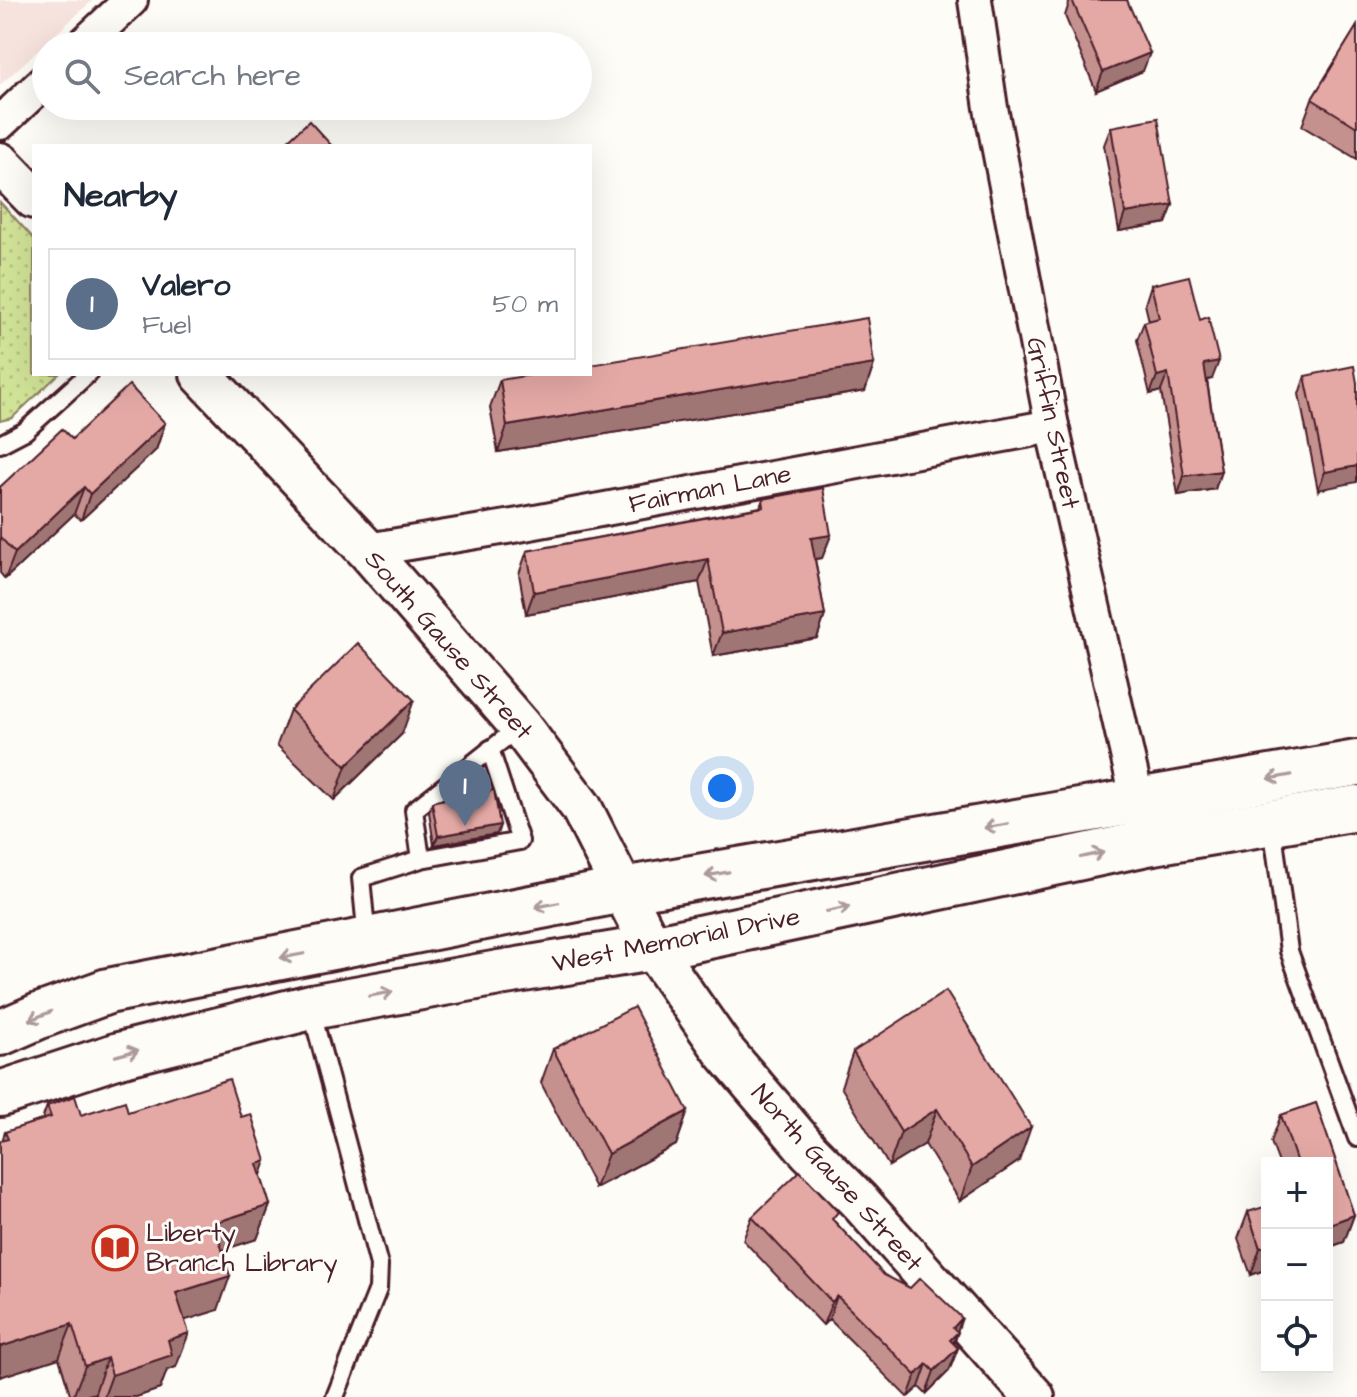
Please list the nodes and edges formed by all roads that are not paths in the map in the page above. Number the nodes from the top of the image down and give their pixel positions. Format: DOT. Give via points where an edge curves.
graph roads {
  1 [pos="131,0"];
  2 [pos="975,0"];
  3 [pos="97,32"];
  4 [pos="32,93"];
  5 [pos="0,123"];
  6 [pos="0,163"];
  7 [pos="32,196"];
  8 [pos="86,376"];
  9 [pos="203,376"];
  10 [pos="1052,426"];
  11 [pos="0,444"];
  12 [pos="367,550"];
  13 [pos="505,738"];
  14 [pos="1357,763"];
  15 [pos="1357,808"];
  16 [pos="1143,822"];
  17 [pos="1271,822"];
  18 [pos="421,859"];
  19 [pos="623,890"];
  20 [pos="367,941"];
  21 [pos="652,948"];
  22 [pos="311,1007"];
  23 [pos="0,1033"];
  24 [pos="0,1094"];
  25 [pos="1357,1138"];
  26 [pos="335,1397"];
  27 [pos="1034,1397"];
  1 -- 3 [label="street"];
  2 -- 10 [label="street, Griffin Street"];
  4 -- 5 [label="street"];
  6 -- 7 [label="street"];
  8 -- 11 [label="lane" via="25,431"];
  9 -- 12 [label="street, South Gause Street"];
  10 -- 12 [label="street, Fairman Lane"];
  10 -- 16 [label="street, Griffin Street"];
  12 -- 13 [label="street, South Gause Street"];
  13 -- 18 [label="lane" via="414,810"];
  13 -- 18 [label="lane" via="520,841"];
  13 -- 19 [label="street, South Gause Street" via="581,807"];
  14 -- 16 [label="main road, West Memorial Drive, one-way"];
  15 -- 17 [label="main road, West Memorial Drive"];
  16 -- 17 [label="main road, West Memorial Drive"];
  16 -- 19 [label="main road, West Memorial Drive, one-way"];
  21 -- 16 [label="main road, West Memorial Drive, one-way"];
  17 -- 25 [label="lane" via="1289,951"];
  18 -- 20 [label="lane" via="361,878"];
  19 -- 20 [label="main road, West Memorial Drive, one-way"];
  19 -- 21 [label="street, South Gause Street"];
  20 -- 23 [label="main road, West Memorial Drive, one-way" via="108,991"];
  22 -- 21 [label="main road, West Memorial Drive, one-way"];
  21 -- 27 [label="street, North Gause Street" via="724,1051 809,1151"];
  24 -- 22 [label="main road, West Memorial Drive, one-way" via="119,1055"];
  22 -- 26 [label="lane" via="379,1265 378,1289"];
}
